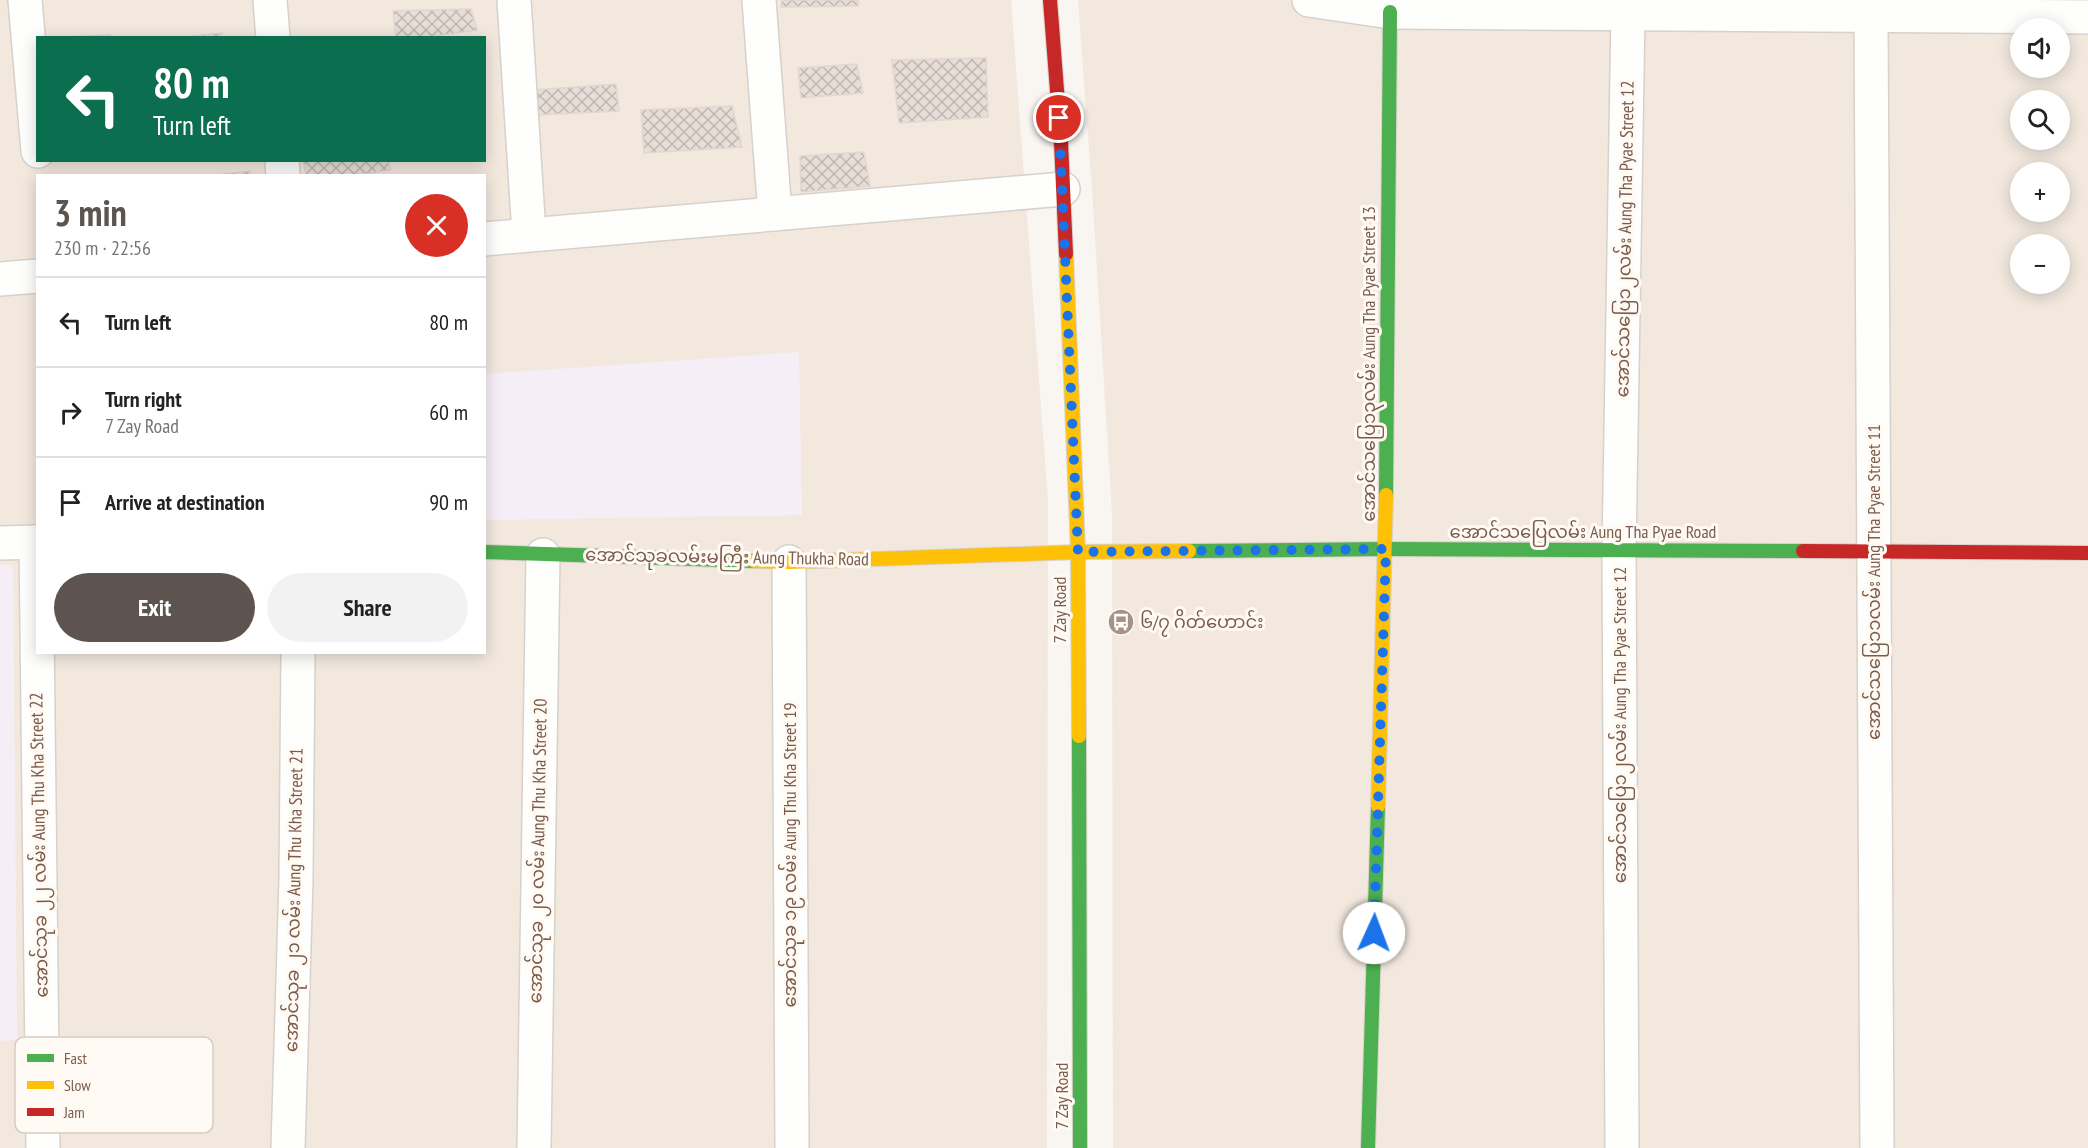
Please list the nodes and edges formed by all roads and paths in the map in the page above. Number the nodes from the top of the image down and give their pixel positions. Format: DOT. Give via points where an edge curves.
graph roads {
  1 [pos="25,0"];
  2 [pos="270,0"];
  3 [pos="514,0"];
  4 [pos="759,0"];
  5 [pos="1050,0"];
  6 [pos="1309,0"];
  7 [pos="1390,12"];
  8 [pos="1628,14"];
  9 [pos="1871,16"];
  10 [pos="2088,17"];
  11 [pos="273,36"];
  12 [pos="36,128"];
  13 [pos="1063,189"];
  14 [pos="775,214"];
  15 [pos="530,234"];
  16 [pos="486,239"];
  17 [pos="36,276"];
  18 [pos="0,279"];
  19 [pos="36,542"];
  20 [pos="0,543"];
  21 [pos="1386,549"];
  22 [pos="1619,550"];
  23 [pos="486,552"];
  24 [pos="1078,552"];
  25 [pos="1874,552"];
  26 [pos="2088,553"];
  27 [pos="543,555"];
  28 [pos="789,562"];
  29 [pos="38,654"];
  30 [pos="298,654"];
  31 [pos="42,1037"];
  32 [pos="43,1133"];
  33 [pos="43,1148"];
  34 [pos="288,1148"];
  35 [pos="534,1148"];
  36 [pos="792,1148"];
  37 [pos="1080,1148"];
  38 [pos="1368,1148"];
  39 [pos="1623,1148"];
  40 [pos="1877,1148"];
  1 -- 12 [label="street"];
  2 -- 11 [label="street"];
  3 -- 15 [label="street"];
  4 -- 14 [label="street"];
  5 -- 13 [label="street, 7 Zay Road"];
  6 -- 7 [label="street"];
  7 -- 8 [label="street"];
  7 -- 21 [label="street, အောင်သပြေ၁၃လမ်း Aung Tha Pyae Street 13"];
  8 -- 9 [label="street"];
  8 -- 22 [label="street, အောင်သပြေ၁၂လမ်း Aung Tha Pyae Street 12"];
  9 -- 10 [label="street"];
  9 -- 25 [label="street, အောင်သပြေ၁၁လမ်း Aung Tha Pyae Street 11"];
  13 -- 14 [label="street"];
  13 -- 24 [label="street, 7 Zay Road"];
  14 -- 15 [label="street"];
  15 -- 16 [label="street"];
  17 -- 18 [label="street"];
  19 -- 20 [label="street"];
  21 -- 22 [label="street, အောင်သပြေလမ်း Aung Tha Pyae Road"];
  21 -- 24 [label="street, အောင်သပြေလမ်း Aung Tha Pyae Road"];
  21 -- 38 [label="street, အောင်သပြေ၁၃လမ်း Aung Tha Pyae Street 13"];
  22 -- 25 [label="street, အောင်သပြေလမ်း Aung Tha Pyae Road"];
  22 -- 39 [label="street, အောင်သပြေ၁၂လမ်း Aung Tha Pyae Street 12"];
  23 -- 27 [label="street, အောင်သုခလမ်းမကြီး Aung Thukha Road"];
  24 -- 28 [label="street, အောင်သုခလမ်းမကြီး Aung Thukha Road"];
  24 -- 37 [label="street, 7 Zay Road"];
  25 -- 26 [label="street, အောင်သပြေလမ်း Aung Tha Pyae Road"];
  25 -- 40 [label="street, အောင်သပြေ၁၁လမ်း Aung Tha Pyae Street 11"];
  27 -- 28 [label="street, အောင်သုခလမ်းမကြီး Aung Thukha Road"];
  27 -- 35 [label="street, အောင်သုခ ၂၀ လမ်း Aung Thu Kha Street 20"];
  28 -- 36 [label="street, အောင်သုခ ၁၉ လမ်း Aung Thu Kha Street 19"];
  29 -- 31 [label="street, အောင်သုခ ၂၂ လမ်း Aung Thu Kha Street 22"];
  30 -- 34 [label="street, အောင်သုခ ၂၁ လမ်း Aung Thu Kha Street 21"];
  32 -- 33 [label="street, အောင်သုခ ၂၂ လမ်း Aung Thu Kha Street 22"];
}
